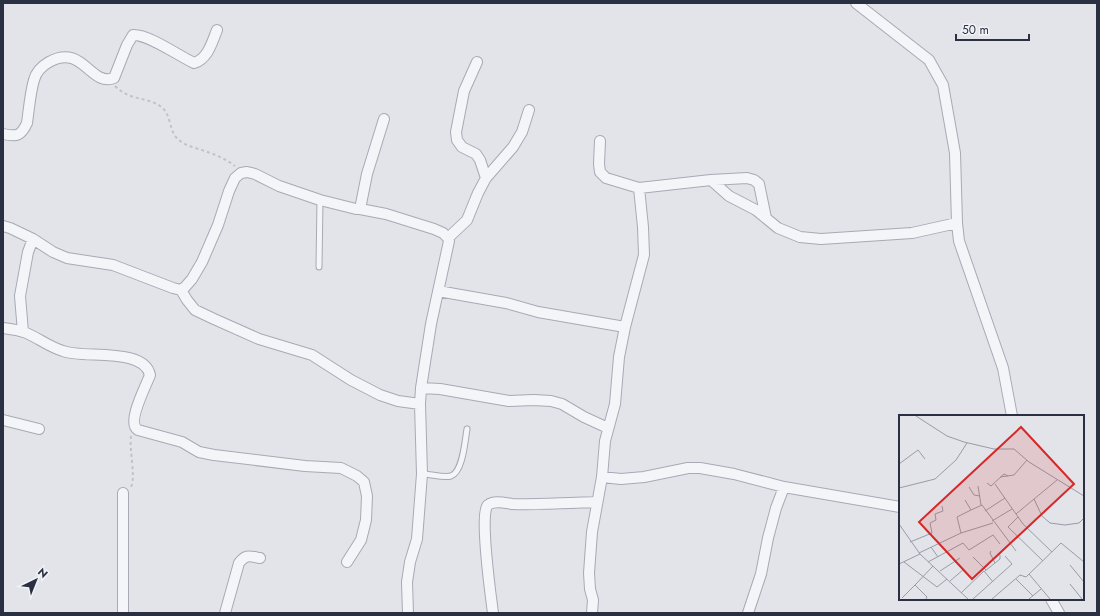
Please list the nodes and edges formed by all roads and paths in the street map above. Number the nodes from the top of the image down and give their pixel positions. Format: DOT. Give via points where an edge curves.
graph roads {
  1 [pos="856,3"];
  2 [pos="217,30"];
  3 [pos="477,62"];
  4 [pos="109,80"];
  5 [pos="529,110"];
  6 [pos="384,119"];
  7 [pos="3,134"];
  8 [pos="600,141"];
  9 [pos="240,173"];
  10 [pos="486,178"];
  11 [pos="710,180"];
  12 [pos="639,188"];
  13 [pos="320,200"];
  14 [pos="360,209"];
  15 [pos="766,218"];
  16 [pos="957,223"];
  17 [pos="3,226"];
  18 [pos="448,238"];
  19 [pos="33,239"];
  20 [pos="319,267"];
  21 [pos="181,290"];
  22 [pos="438,291"];
  23 [pos="626,327"];
  24 [pos="3,328"];
  25 [pos="23,332"];
  26 [pos="421,388"];
  27 [pos="420,404"];
  28 [pos="1012,415"];
  29 [pos="3,420"];
  30 [pos="135,428"];
  31 [pos="608,428"];
  32 [pos="39,429"];
  33 [pos="467,429"];
  34 [pos="422,474"];
  35 [pos="602,477"];
  36 [pos="784,487"];
  37 [pos="123,494"];
  38 [pos="597,502"];
  39 [pos="899,507"];
  40 [pos="260,558"];
  41 [pos="348,562"];
  42 [pos="1052,600"];
  43 [pos="123,613"];
  44 [pos="225,613"];
  45 [pos="408,613"];
  46 [pos="493,613"];
  47 [pos="592,613"];
  48 [pos="748,613"];
  49 [pos="1059,613"];
  1 -- 16 [label="street" via="929,60 943,85 955,153"];
  2 -- 4 [label="street" via="202,59 194,63 152,41 133,35 114,78"];
  3 -- 10 [label="street" via="464,91 456,132 457,140 462,147 476,154 480,160"];
  4 -- 7 [label="street" via="91,71 73,57 61,56 54,59 39,69 34,79 24,128 19,135"];
  4 -- 9 [label="path" via="130,97 162,106 179,140 227,160"];
  5 -- 10 [label="street" via="514,147"];
  6 -- 14 [label="street" via="367,174"];
  8 -- 12 [label="street" via="600,172 606,178"];
  9 -- 13 [label="street" via="255,174 279,186"];
  9 -- 21 [label="street" via="229,191 202,262 192,279"];
  10 -- 18 [label="street" via="467,220"];
  11 -- 12 [label="street"];
  11 -- 15 [label="street" via="729,196"];
  11 -- 15 [label="street" via="754,180 758,184"];
  12 -- 23 [label="street" via="644,255"];
  13 -- 14 [label="street"];
  13 -- 20 [label="lane"];
  14 -- 18 [label="street" via="434,229"];
  15 -- 16 [label="street" via="778,228 800,237 821,239 912,233"];
  16 -- 28 [label="street" via="959,241 1003,368"];
  17 -- 19 [label="street"];
  18 -- 22 [label="street"];
  19 -- 21 [label="street" via="67,258 113,265"];
  19 -- 25 [label="street" via="20,296"];
  21 -- 27 [label="street" via="196,310 214,319 259,340 312,355 380,395 398,402"];
  22 -- 23 [label="street"];
  22 -- 26 [label="street"];
  23 -- 31 [label="street" via="619,357 615,404"];
  24 -- 25 [label="street"];
  25 -- 30 [label="street" via="62,351 114,355 145,365 150,375 134,416"];
  26 -- 27 [label="street"];
  26 -- 31 [label="street" via="509,401 551,400"];
  27 -- 34 [label="street"];
  29 -- 32 [label="street"];
  30 -- 37 [label="path" via="130,439 132,486"];
  30 -- 41 [label="street" via="182,442 199,452 305,466 341,468 357,476 364,482 367,496 366,520 361,540"];
  31 -- 35 [label="street"];
  33 -- 34 [label="lane" via="460,468 455,474"];
  34 -- 45 [label="street" via="417,539 407,582"];
  35 -- 36 [label="street" via="644,477 700,468"];
  35 -- 38 [label="street"];
  36 -- 39 [label="street"];
  36 -- 48 [label="street"];
  37 -- 43 [label="street"];
  38 -- 46 [label="street" via="488,504 485,508 485,539"];
  38 -- 47 [label="street" via="588,573 593,600"];
  40 -- 44 [label="street" via="247,556 239,563"];
  42 -- 49 [label="street"];
}
